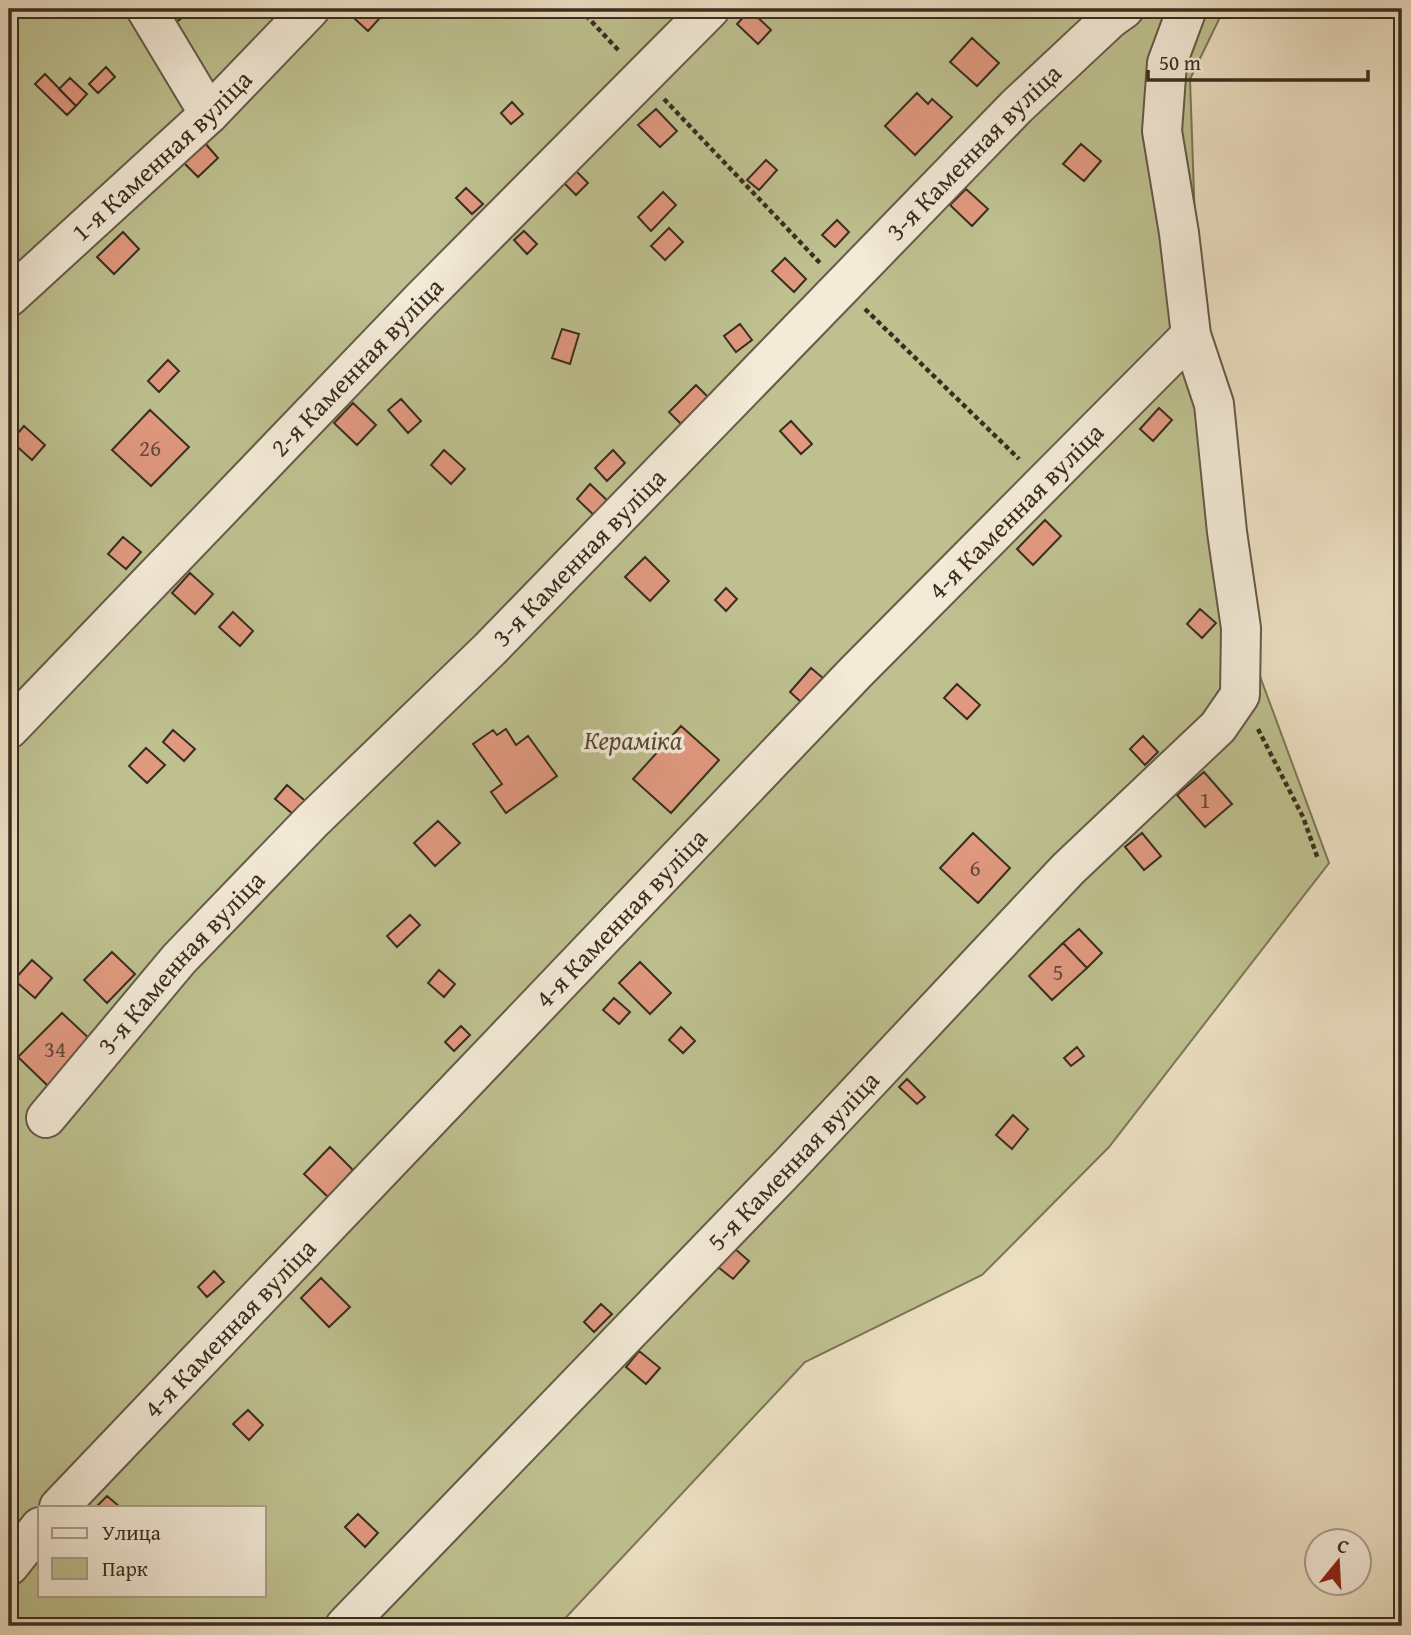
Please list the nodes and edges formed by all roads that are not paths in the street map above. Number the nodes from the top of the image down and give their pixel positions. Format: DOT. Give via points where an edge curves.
graph roads {
  1 [pos="146,9"];
  2 [pos="310,9"];
  3 [pos="710,9"];
  4 [pos="1125,9"];
  5 [pos="1186,9"];
  6 [pos="209,114"];
  7 [pos="12,288"];
  8 [pos="1191,335"];
  9 [pos="9,729"];
  10 [pos="47,1118"];
  11 [pos="60,1506"];
  12 [pos="38,1530"];
  13 [pos="9,1566"];
  14 [pos="345,1626"];
  1 -- 6 [label="street"];
  2 -- 6 [label="street, 1-я Каменная вуліца"];
  3 -- 9 [label="street, 2-я Каменная вуліца" via="422,299"];
  4 -- 10 [label="street, 3-я Каменная вуліца" via="1017,106 490,649 313,820 179,959"];
  5 -- 8 [label="street" via="1167,63 1162,131"];
  6 -- 7 [label="street, 1-я Каменная вуліца"];
  8 -- 11 [label="street, 4-я Каменная вуліца" via="856,672"];
  8 -- 14 [label="street, 5-я Каменная вуліца" via="1214,404 1241,628 1240,695 1219,727 1069,869"];
  12 -- 13 [label="street"];
}
